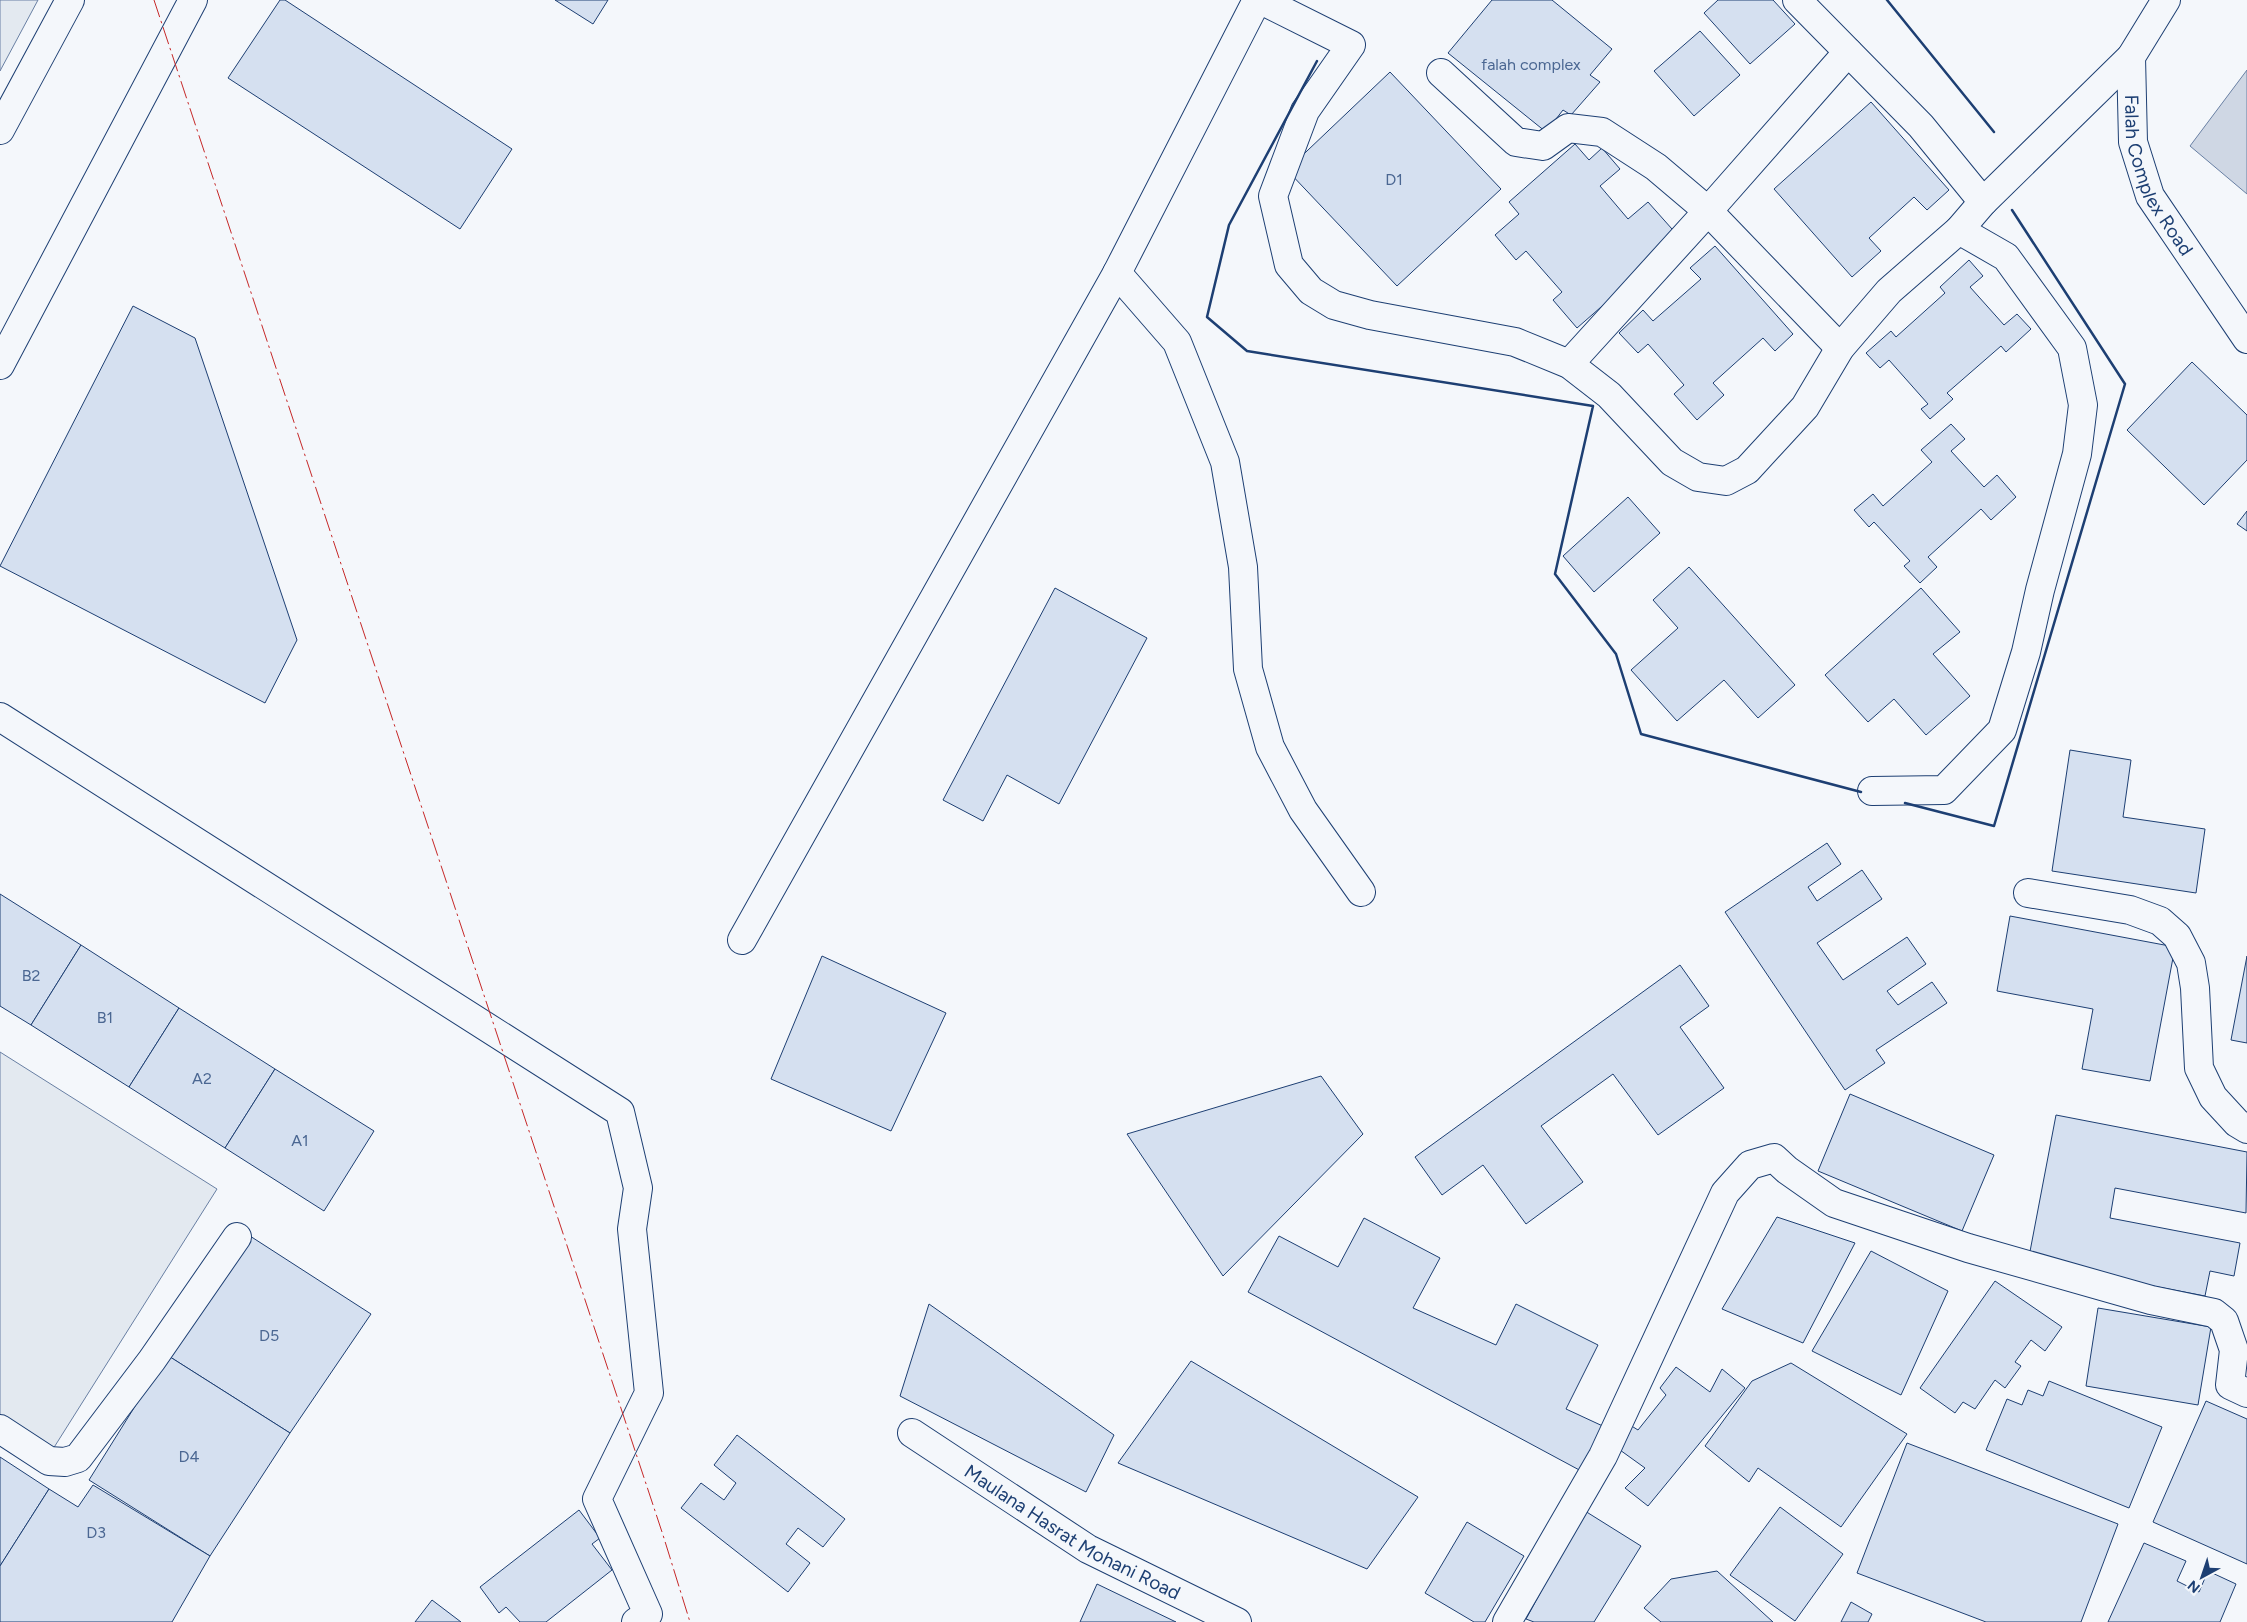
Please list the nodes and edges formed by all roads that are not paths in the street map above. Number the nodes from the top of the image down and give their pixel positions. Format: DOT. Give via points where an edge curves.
graph roads {
  1 [pos="70,0"];
  2 [pos="193,0"];
  3 [pos="1257,0"];
  4 [pos="1261,0"];
  5 [pos="1797,0"];
  6 [pos="2166,0"];
  7 [pos="1848,52"];
  8 [pos="2131,56"];
  9 [pos="1441,73"];
  10 [pos="0,130"];
  11 [pos="1983,202"];
  12 [pos="1708,211"];
  13 [pos="1959,230"];
  14 [pos="1117,273"];
  15 [pos="2247,339"];
  16 [pos="1840,348"];
  17 [pos="0,364"];
  18 [pos="1569,364"];
  19 [pos="0,717"];
  20 [pos="1872,791"];
  21 [pos="1361,892"];
  22 [pos="2028,893"];
  23 [pos="742,940"];
  24 [pos="2247,1129"];
  25 [pos="238,1237"];
  26 [pos="2247,1393"];
  27 [pos="0,1429"];
  28 [pos="912,1434"];
  29 [pos="636,1622"];
  30 [pos="1237,1622"];
  31 [pos="1507,1622"];
  1 -- 10 [label="street"];
  2 -- 17 [label="street"];
  3 -- 14 [label="street"];
  4 -- 18 [label="street" via="1351,45 1304,111 1273,196 1289,265 1311,291 1334,305 1515,342"];
  5 -- 7 [label="street"];
  6 -- 8 [label="street"];
  7 -- 11 [label="street" via="1921,126"];
  7 -- 12 [label="street"];
  8 -- 11 [label="street"];
  8 -- 15 [label="street, Falah Complex Road" via="2133,142 2150,196"];
  9 -- 12 [label="street" via="1516,142 1543,146 1568,128 1602,132 1656,167"];
  11 -- 13 [label="street"];
  12 -- 16 [label="street"];
  12 -- 18 [label="street"];
  13 -- 16 [label="street" via="1889,291"];
  13 -- 20 [label="street" via="2006,257 2072,348 2083,405 2077,454 2026,652 2002,730 1944,790"];
  14 -- 21 [label="street" via="1177,342 1225,462 1243,567 1248,669 1270,747 1303,810"];
  14 -- 23 [label="street"];
  16 -- 18 [label="street" via="1805,407 1747,470 1726,481 1698,477 1672,462 1609,396"];
  19 -- 29 [label="street" via="620,1112 638,1188 632,1229 649,1393 597,1499 648,1614"];
  22 -- 24 [label="street" via="2130,910 2160,920 2177,936 2191,963 2199,1068 2213,1097 2236,1123"];
  25 -- 27 [label="street" via="78,1458 66,1462 49,1461"];
  26 -- 31 [label="street" via="2230,1385 2234,1350 2224,1321 2214,1313 2151,1300 1968,1248 1834,1203 1774,1158 1750,1165 1725,1193 1603,1456"];
  28 -- 30 [label="street, Maulana Hasrat Mohani Road" via="1088,1549"];
}
